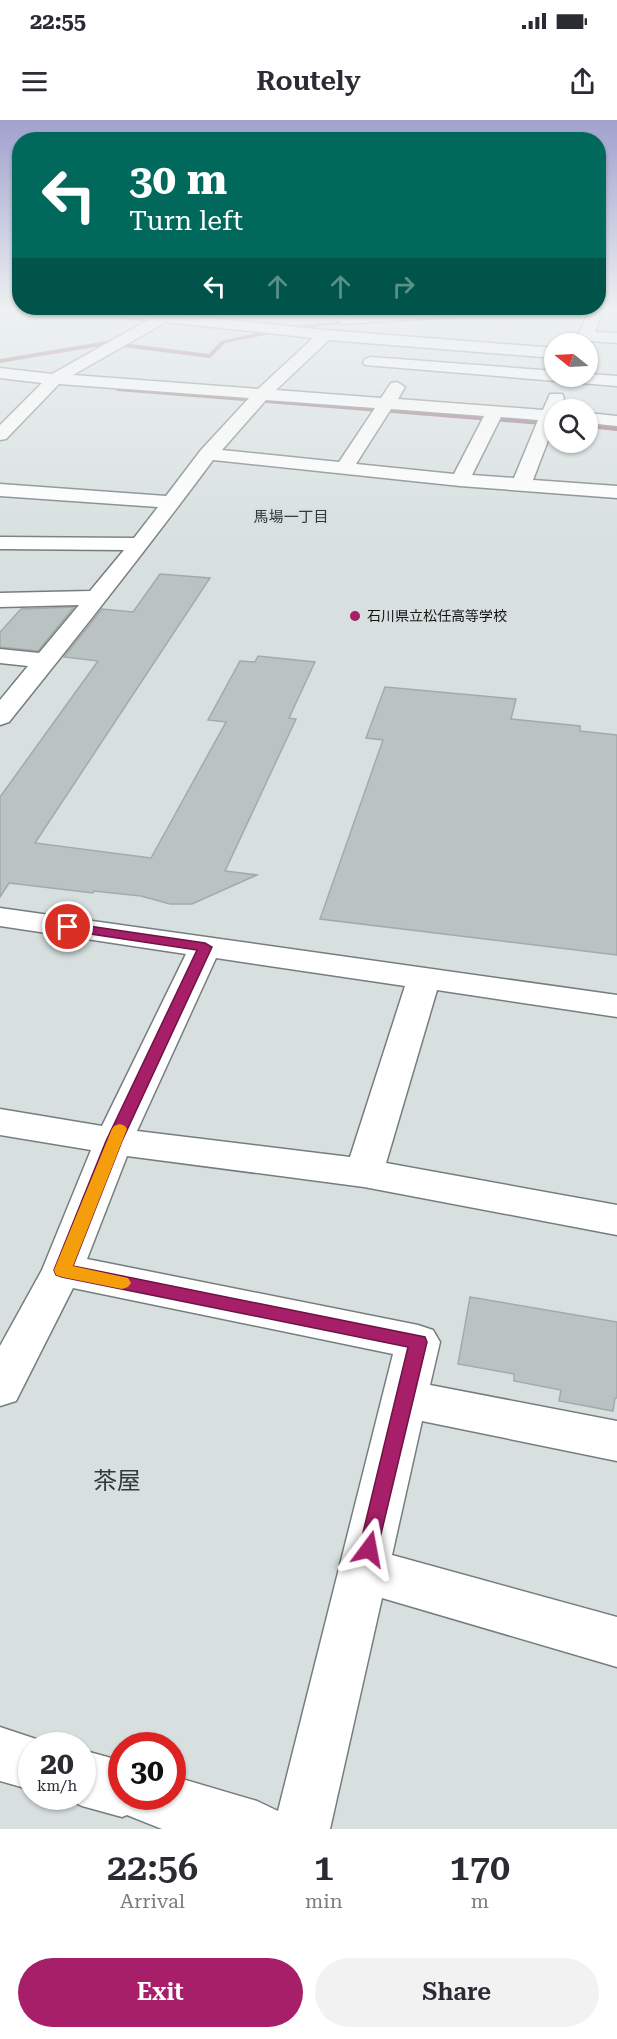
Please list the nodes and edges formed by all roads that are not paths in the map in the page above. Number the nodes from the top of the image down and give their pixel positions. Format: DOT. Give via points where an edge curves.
graph roads {
  1 [pos="43,391"];
  2 [pos="181,391"];
  3 [pos="266,391"];
  4 [pos="395,391"];
  5 [pos="259,398"];
  6 [pos="384,408"];
  7 [pos="492,417"];
  8 [pos="598,419"];
  9 [pos="544,420"];
  10 [pos="617,421"];
  11 [pos="544,432"];
  12 [pos="0,435"];
  13 [pos="208,454"];
  14 [pos="344,468"];
  15 [pos="460,480"];
  16 [pos="521,485"];
  17 [pos="0,490"];
  18 [pos="617,492"];
  19 [pos="171,502"];
  20 [pos="0,543"];
  21 [pos="140,544"];
  22 [pos="98,598"];
  23 [pos="0,600"];
  24 [pos="0,656"];
  25 [pos="46,661"];
  26 [pos="0,717"];
  27 [pos="0,917"];
  28 [pos="205,947"];
  29 [pos="424,978"];
  30 [pos="617,1006"];
  31 [pos="0,1122"];
  32 [pos="114,1141"];
  33 [pos="364,1173"];
  34 [pos="617,1220"];
  35 [pos="62,1270"];
  36 [pos="0,1388"];
  37 [pos="405,1399"];
  38 [pos="617,1441"];
  39 [pos="364,1570"];
  40 [pos="617,1642"];
  41 [pos="0,1754"];
  42 [pos="18,1759"];
  43 [pos="165,1811"];
  44 [pos="256,1829"];
  45 [pos="302,1829"];
  1 -- 12 [label="street"];
  2 -- 5 [label="street"];
  3 -- 5 [label="street"];
  4 -- 6 [label="street"];
  5 -- 6 [label="street"];
  5 -- 13 [label="street"];
  6 -- 7 [label="street"];
  6 -- 14 [label="street"];
  7 -- 9 [label="street"];
  7 -- 15 [label="street"];
  8 -- 10 [label="street"];
  11 -- 16 [label="street"];
  13 -- 14 [label="street"];
  13 -- 19 [label="street"];
  14 -- 15 [label="street"];
  15 -- 16 [label="street"];
  16 -- 18 [label="street"];
  17 -- 19 [label="street"];
  19 -- 21 [label="street"];
  20 -- 21 [label="street"];
  21 -- 22 [label="street"];
  22 -- 23 [label="street"];
  22 -- 25 [label="street"];
  24 -- 25 [label="street"];
  25 -- 26 [label="street"];
  27 -- 28 [label="street"];
  28 -- 29 [label="street"];
  28 -- 32 [label="street"];
  29 -- 30 [label="street"];
  29 -- 33 [label="street"];
  31 -- 32 [label="street"];
  32 -- 33 [label="street"];
  32 -- 35 [label="street"];
  33 -- 34 [label="street"];
  35 -- 36 [label="street"];
  35 -- 37 [label="street" via="418,1342"];
  37 -- 38 [label="street"];
  37 -- 39 [label="street"];
  39 -- 40 [label="street"];
  39 -- 45 [label="street"];
  41 -- 42 [label="street"];
  43 -- 44 [label="street"];
}
